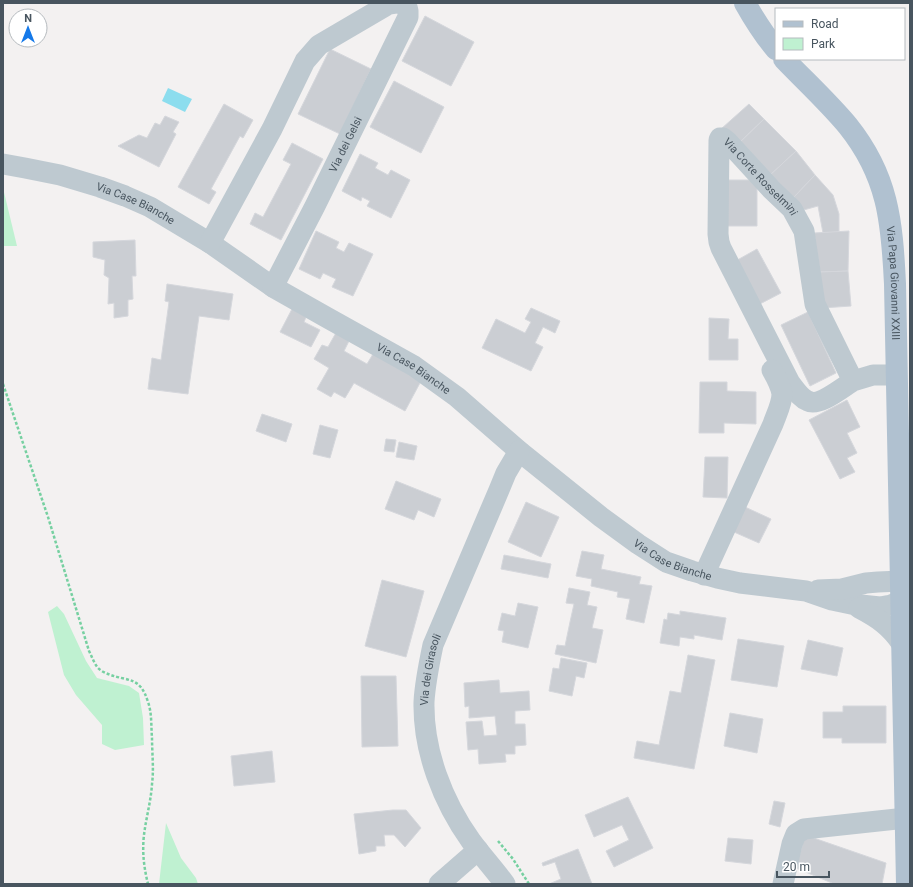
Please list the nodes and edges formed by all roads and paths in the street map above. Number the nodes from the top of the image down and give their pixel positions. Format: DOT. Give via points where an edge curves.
graph roads {
  1 [pos="396,3"];
  2 [pos="400,3"];
  3 [pos="745,3"];
  4 [pos="775,48"];
  5 [pos="785,60"];
  6 [pos="3,164"];
  7 [pos="210,243"];
  8 [pos="273,286"];
  9 [pos="765,354"];
  10 [pos="896,374"];
  11 [pos="853,381"];
  12 [pos="3,384"];
  13 [pos="519,451"];
  14 [pos="910,514"];
  15 [pos="900,544"];
  16 [pos="704,575"];
  17 [pos="901,590"];
  18 [pos="806,591"];
  19 [pos="851,604"];
  20 [pos="902,644"];
  21 [pos="907,692"];
  22 [pos="906,818"];
  23 [pos="498,841"];
  24 [pos="478,850"];
  25 [pos="148,884"];
  26 [pos="439,884"];
  27 [pos="505,884"];
  28 [pos="529,884"];
  29 [pos="784,884"];
  30 [pos="908,884"];
  1 -- 7 [label="street" via="319,45 305,61 272,129"];
  2 -- 8 [label="street, Via dei Gelsi" via="407,6 408,17"];
  3 -- 4 [label="main road"];
  5 -- 10 [label="main road, Via Papa Giovanni XXIII" via="848,126 872,162 880,182 887,203 893,251"];
  6 -- 7 [label="street, Via Case Bianche" via="60,175 125,196 150,207"];
  7 -- 8 [label="street, Via Case Bianche"];
  8 -- 13 [label="street, Via Case Bianche" via="414,366 457,397"];
  9 -- 16 [label="street" via="781,388 780,405"];
  10 -- 11 [label="street, Via Corte Rosselmini" via="873,375"];
  10 -- 15 [label="main road, Via Papa Giovanni XXIII"];
  11 -- 11 [label="street, Via Corte Rosselmini" via="815,304 804,231 792,209 728,142 720,138 719,242 790,383 809,402 817,402"];
  12 -- 25 [label="path" via="93,659 98,668 105,673 138,683 148,703 153,771 144,837 144,870"];
  13 -- 16 [label="street, Via Case Bianche" via="638,544 666,562"];
  13 -- 24 [label="street, Via dei Girasoli" via="506,473 433,645 424,702 426,730 437,776 455,816"];
  14 -- 15 [label="street, Via Papa Giovanni XXIII"];
  15 -- 17 [label="main road, Via Papa Giovanni XXIII"];
  16 -- 18 [label="street, Via Case Bianche" via="740,583"];
  17 -- 18 [label="street, Via Case Bianche" via="878,582 842,589"];
  17 -- 19 [label="street, Via Case Bianche" via="896,603 891,606 880,608"];
  17 -- 20 [label="main road, Via Papa Giovanni XXIII"];
  18 -- 19 [label="street, Via Case Bianche"];
  19 -- 20 [label="street, Via Case Bianche" via="882,622 892,630"];
  20 -- 21 [label="main road, Via Papa Giovanni XXIII"];
  21 -- 22 [label="main road, Via Papa Giovanni XXIII"];
  22 -- 29 [label="street" via="804,829 796,834"];
  22 -- 30 [label="main road, Via Papa Giovanni XXIII"];
  23 -- 28 [label="path"];
  24 -- 26 [label="street"];
  24 -- 27 [label="street, Via dei Girasoli"];
}
